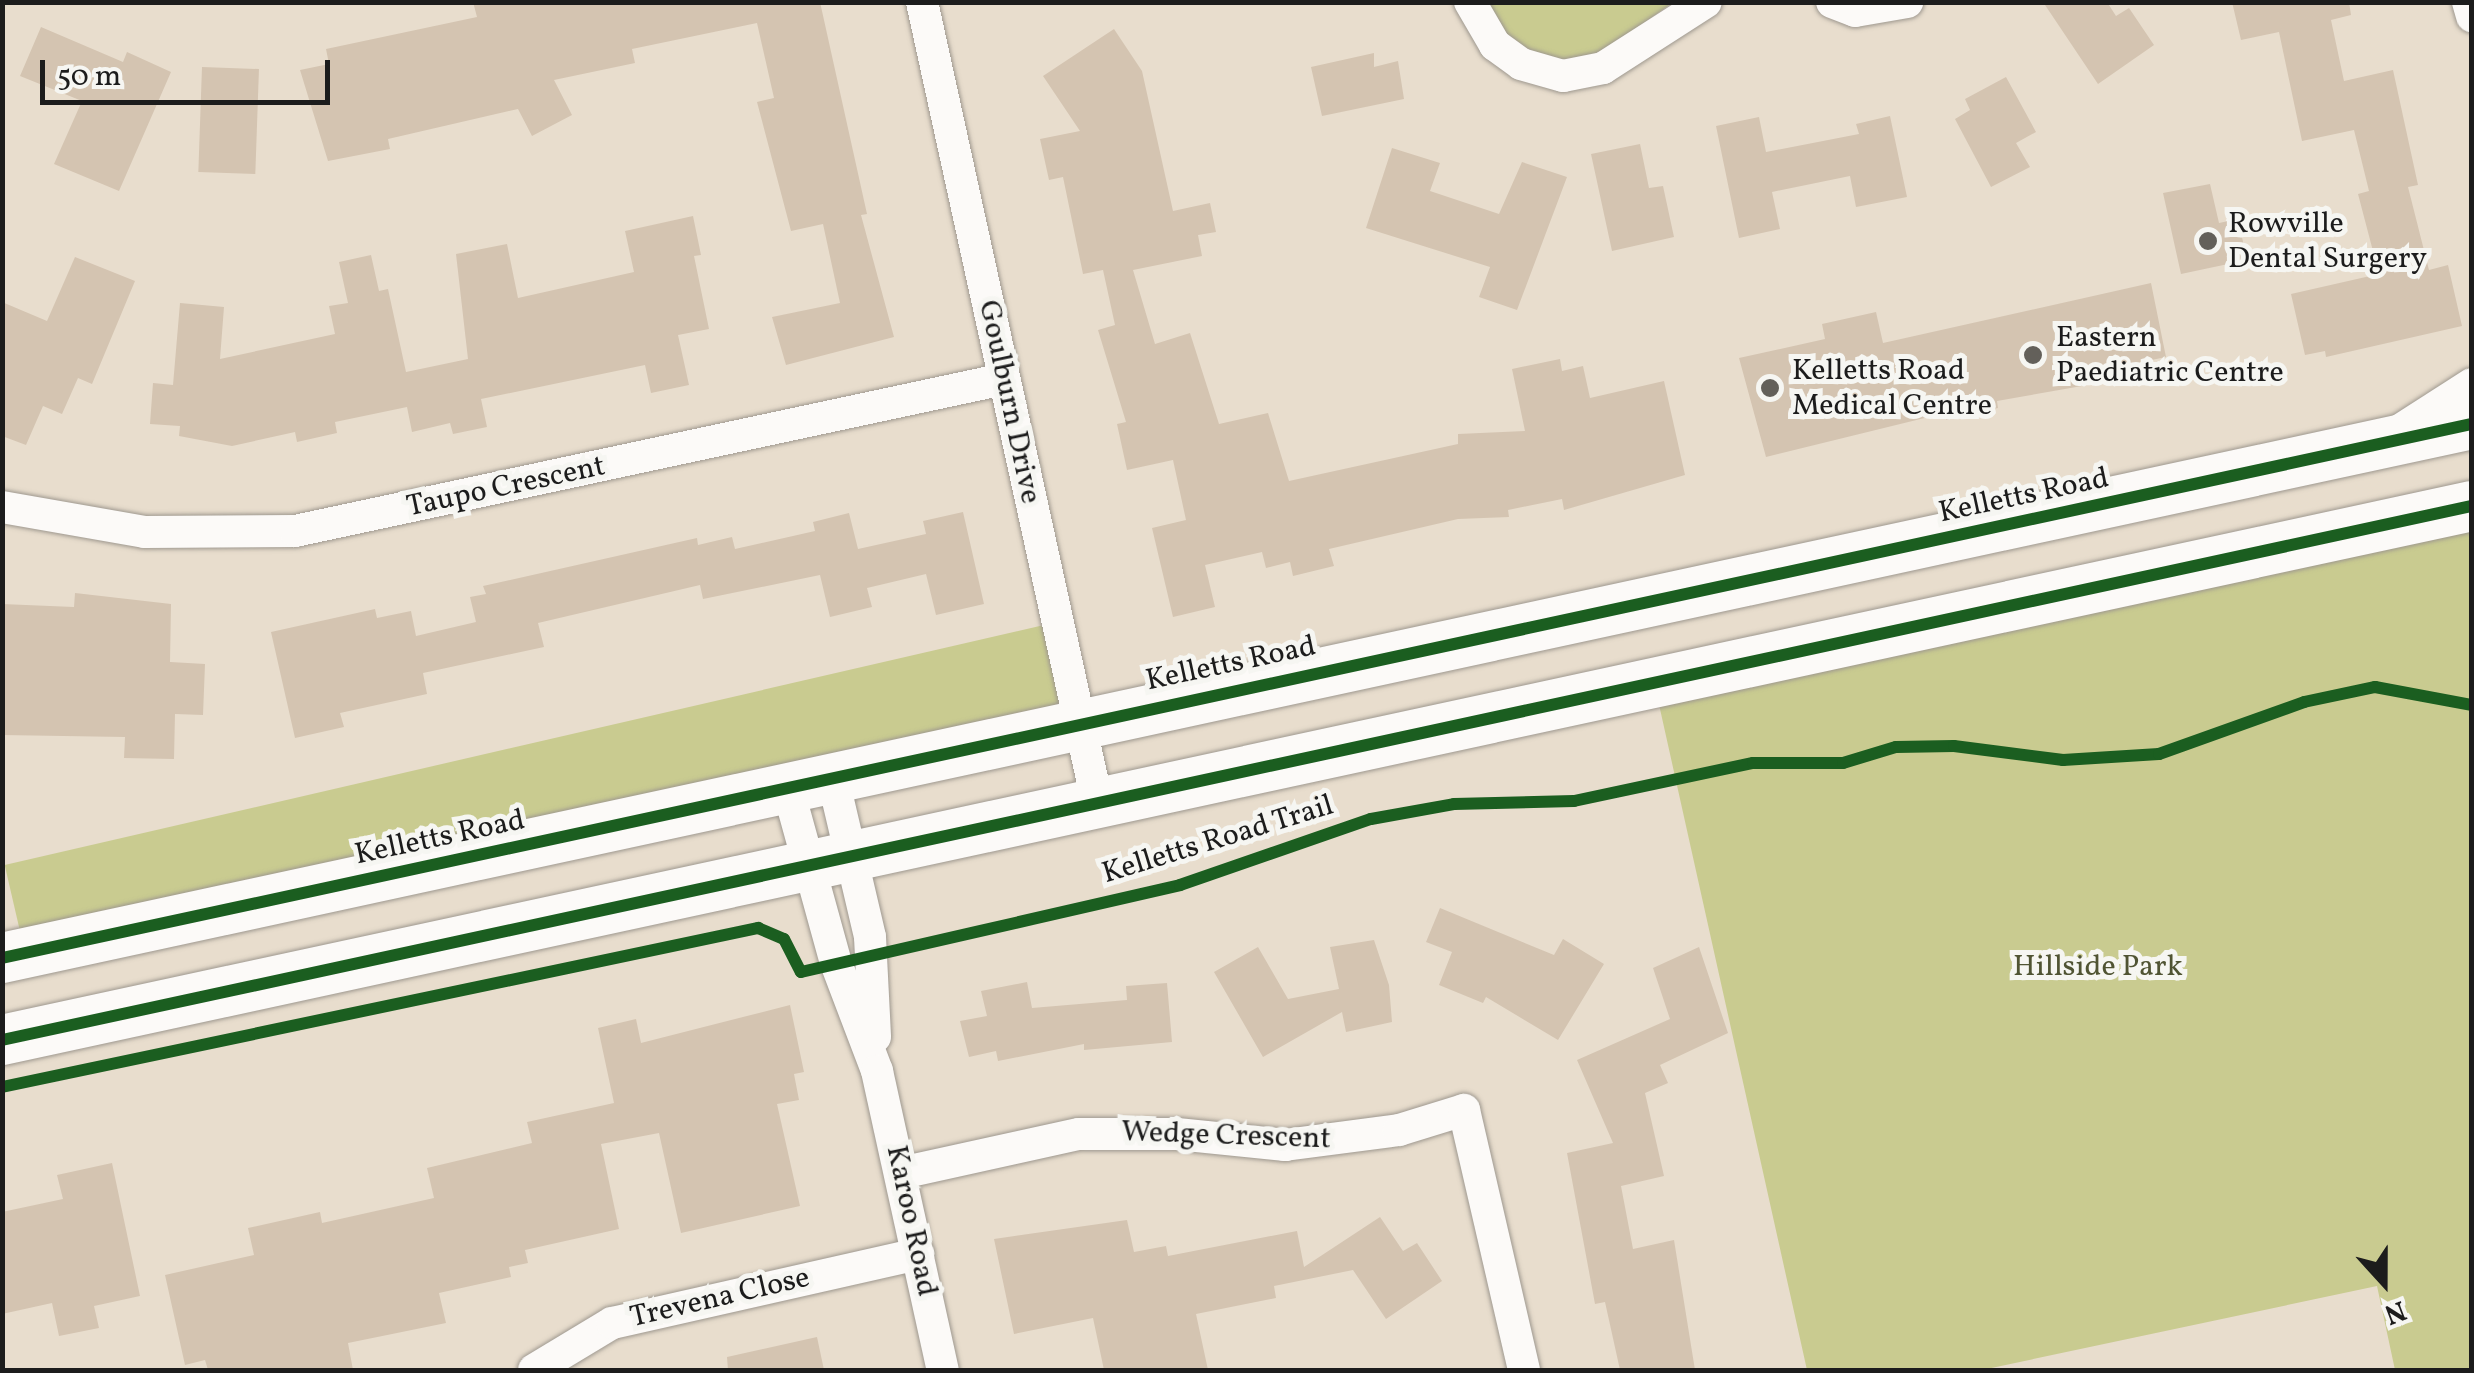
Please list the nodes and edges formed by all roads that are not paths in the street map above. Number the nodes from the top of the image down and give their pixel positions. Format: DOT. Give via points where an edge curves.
graph roads {
  1 [pos="922,2"];
  2 [pos="1470,2"];
  3 [pos="1706,2"];
  4 [pos="1832,2"];
  5 [pos="1907,2"];
  6 [pos="2468,2"];
  7 [pos="2472,16"];
  8 [pos="1004,380"];
  9 [pos="2472,384"];
  10 [pos="2472,424"];
  11 [pos="2380,443"];
  12 [pos="2472,506"];
  13 [pos="2,507"];
  14 [pos="1079,721"];
  15 [pos="810,784"];
  16 [pos="1096,802"];
  17 [pos="826,861"];
  18 [pos="2,958"];
  19 [pos="2,1040"];
  20 [pos="901,1173"];
  21 [pos="918,1254"];
  22 [pos="534,1370"];
  23 [pos="944,1370"];
  24 [pos="1524,1370"];
  1 -- 8 [label="street, Goulburn Drive"];
  2 -- 3 [label="street" via="1495,45 1521,64 1564,76 1603,68"];
  4 -- 5 [label="street" via="1855,11"];
  6 -- 7 [label="street"];
  8 -- 13 [label="street, Taupo Crescent" via="295,531 145,532"];
  8 -- 14 [label="street, Goulburn Drive"];
  9 -- 11 [label="street"];
  10 -- 11 [label="main road, Kelletts Road"];
  11 -- 14 [label="main road, Kelletts Road"];
  12 -- 16 [label="main road"];
  14 -- 15 [label="main road, Kelletts Road"];
  14 -- 16 [label="street, Goulburn Drive"];
  15 -- 17 [label="street, Karoo Road"];
  15 -- 17 [label="street, Karoo Road"];
  15 -- 18 [label="main road, Kelletts Road"];
  16 -- 17 [label="main road"];
  17 -- 19 [label="main road"];
  17 -- 20 [label="street, Karoo Road" via="870,937 877,1071"];
  20 -- 21 [label="street, Karoo Road"];
  20 -- 24 [label="street, Wedge Crescent" via="1079,1134 1285,1144 1399,1130 1464,1110"];
  21 -- 22 [label="street, Trevena Close" via="626,1318 579,1338"];
  21 -- 23 [label="street, Karoo Road"];
}
